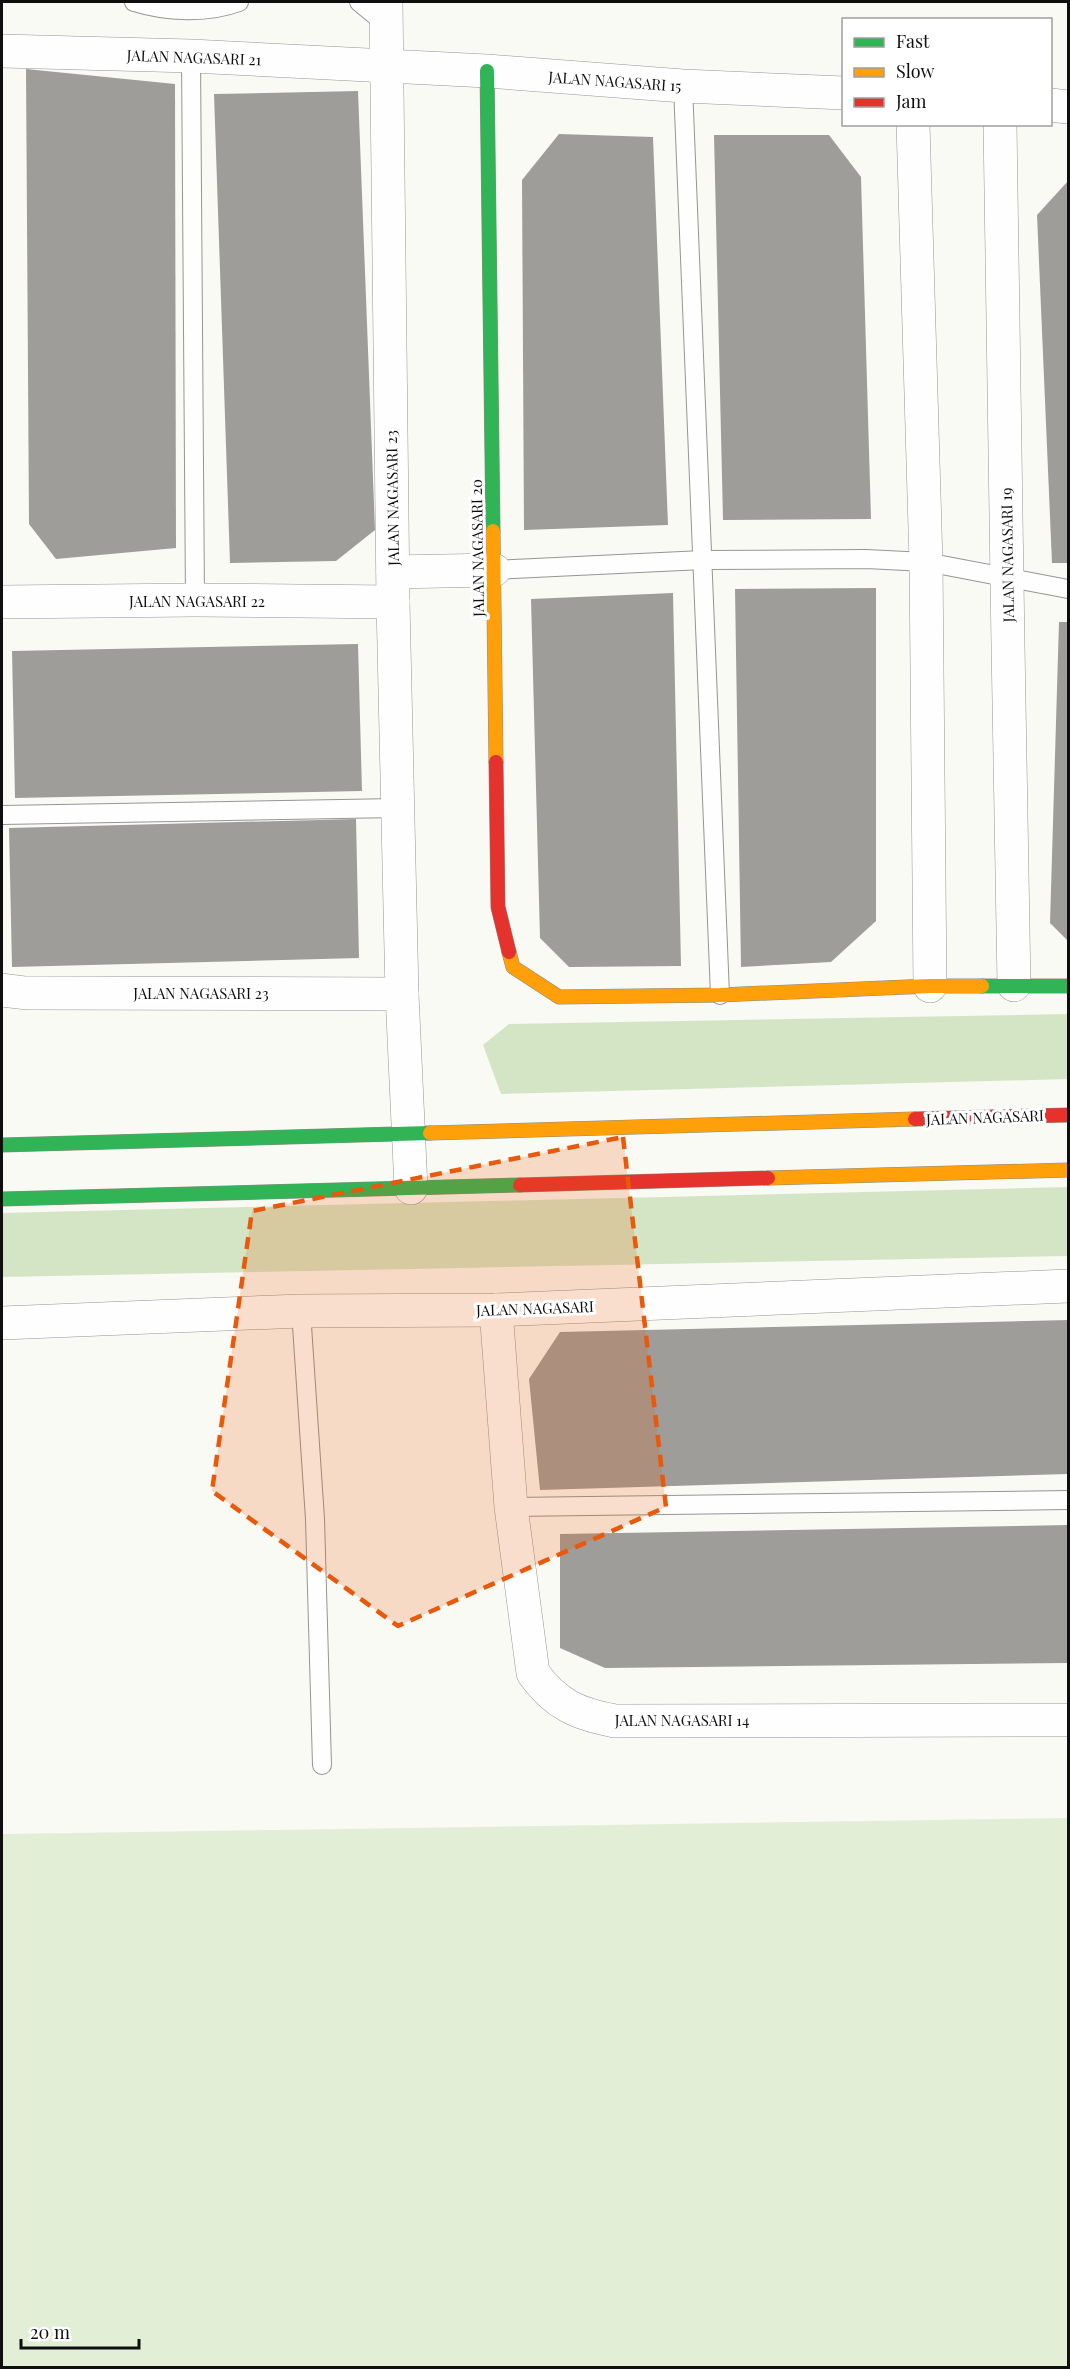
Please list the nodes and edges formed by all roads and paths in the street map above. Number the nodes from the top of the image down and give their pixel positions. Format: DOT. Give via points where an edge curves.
graph roads {
  1 [pos="134,2"];
  2 [pos="239,2"];
  3 [pos="359,2"];
  4 [pos="386,13"];
  5 [pos="2,51"];
  6 [pos="191,56"];
  7 [pos="386,66"];
  8 [pos="487,71"];
  9 [pos="683,86"];
  10 [pos="842,93"];
  11 [pos="1052,105"];
  12 [pos="1068,107"];
  13 [pos="913,126"];
  14 [pos="1000,126"];
  15 [pos="703,560"];
  16 [pos="926,562"];
  17 [pos="494,570"];
  18 [pos="1008,578"];
  19 [pos="393,587"];
  20 [pos="1068,590"];
  21 [pos="195,600"];
  22 [pos="2,602"];
  23 [pos="398,808"];
  24 [pos="2,815"];
  25 [pos="1014,985"];
  26 [pos="930,986"];
  27 [pos="1068,986"];
  28 [pos="2,990"];
  29 [pos="402,994"];
  30 [pos="720,995"];
  31 [pos="1068,1115"];
  32 [pos="408,1133"];
  33 [pos="2,1144"];
  34 [pos="1068,1170"];
  35 [pos="411,1188"];
  36 [pos="2,1199"];
  37 [pos="1068,1286"];
  38 [pos="496,1310"];
  39 [pos="301,1311"];
  40 [pos="2,1323"];
  41 [pos="1068,1500"];
  42 [pos="511,1507"];
  43 [pos="1068,1720"];
  44 [pos="322,1765"];
  1 -- 2 [label="lane" via="170,10 215,9"];
  3 -- 4 [label="lane"];
  4 -- 7 [label="street, JALAN NAGASARI 23"];
  5 -- 6 [label="street, JALAN NAGASARI 21"];
  6 -- 7 [label="street, JALAN NAGASARI 21"];
  6 -- 21 [label="lane"];
  7 -- 8 [label="street, JALAN NAGASARI 15"];
  7 -- 19 [label="street, JALAN NAGASARI 23"];
  8 -- 9 [label="street, JALAN NAGASARI 15"];
  8 -- 17 [label="street, JALAN NAGASARI 20"];
  9 -- 10 [label="street, JALAN NAGASARI 15"];
  9 -- 15 [label="lane"];
  11 -- 12 [label="street"];
  13 -- 16 [label="street"];
  14 -- 18 [label="street, JALAN NAGASARI 19"];
  15 -- 16 [label="lane"];
  15 -- 17 [label="lane"];
  15 -- 30 [label="lane"];
  16 -- 18 [label="lane"];
  16 -- 26 [label="street"];
  17 -- 19 [label="street, JALAN NAGASARI 22"];
  17 -- 30 [label="street, JALAN NAGASARI 20" via="498,907 513,967 559,997"];
  18 -- 20 [label="lane"];
  18 -- 25 [label="street, JALAN NAGASARI 19"];
  19 -- 21 [label="street, JALAN NAGASARI 22"];
  19 -- 23 [label="street, JALAN NAGASARI 23"];
  21 -- 22 [label="street, JALAN NAGASARI 22"];
  23 -- 24 [label="lane"];
  23 -- 29 [label="street, JALAN NAGASARI 23"];
  25 -- 26 [label="street"];
  25 -- 27 [label="street"];
  26 -- 30 [label="street"];
  28 -- 29 [label="street, JALAN NAGASARI 23"];
  29 -- 32 [label="street, JALAN NAGASARI 23"];
  31 -- 32 [label="street, JALAN NAGASARI"];
  32 -- 33 [label="street, JALAN NAGASARI"];
  32 -- 35 [label="street, JALAN NAGASARI 23"];
  34 -- 35 [label="street"];
  35 -- 36 [label="street"];
  37 -- 38 [label="street, JALAN NAGASARI"];
  38 -- 39 [label="street, JALAN NAGASARI"];
  38 -- 42 [label="street, JALAN NAGASARI 14"];
  39 -- 40 [label="street, JALAN NAGASARI"];
  39 -- 44 [label="lane" via="315,1518"];
  41 -- 42 [label="lane"];
  42 -- 43 [label="street, JALAN NAGASARI 14" via="533,1673 544,1689 566,1707 586,1716 615,1721"];
}
